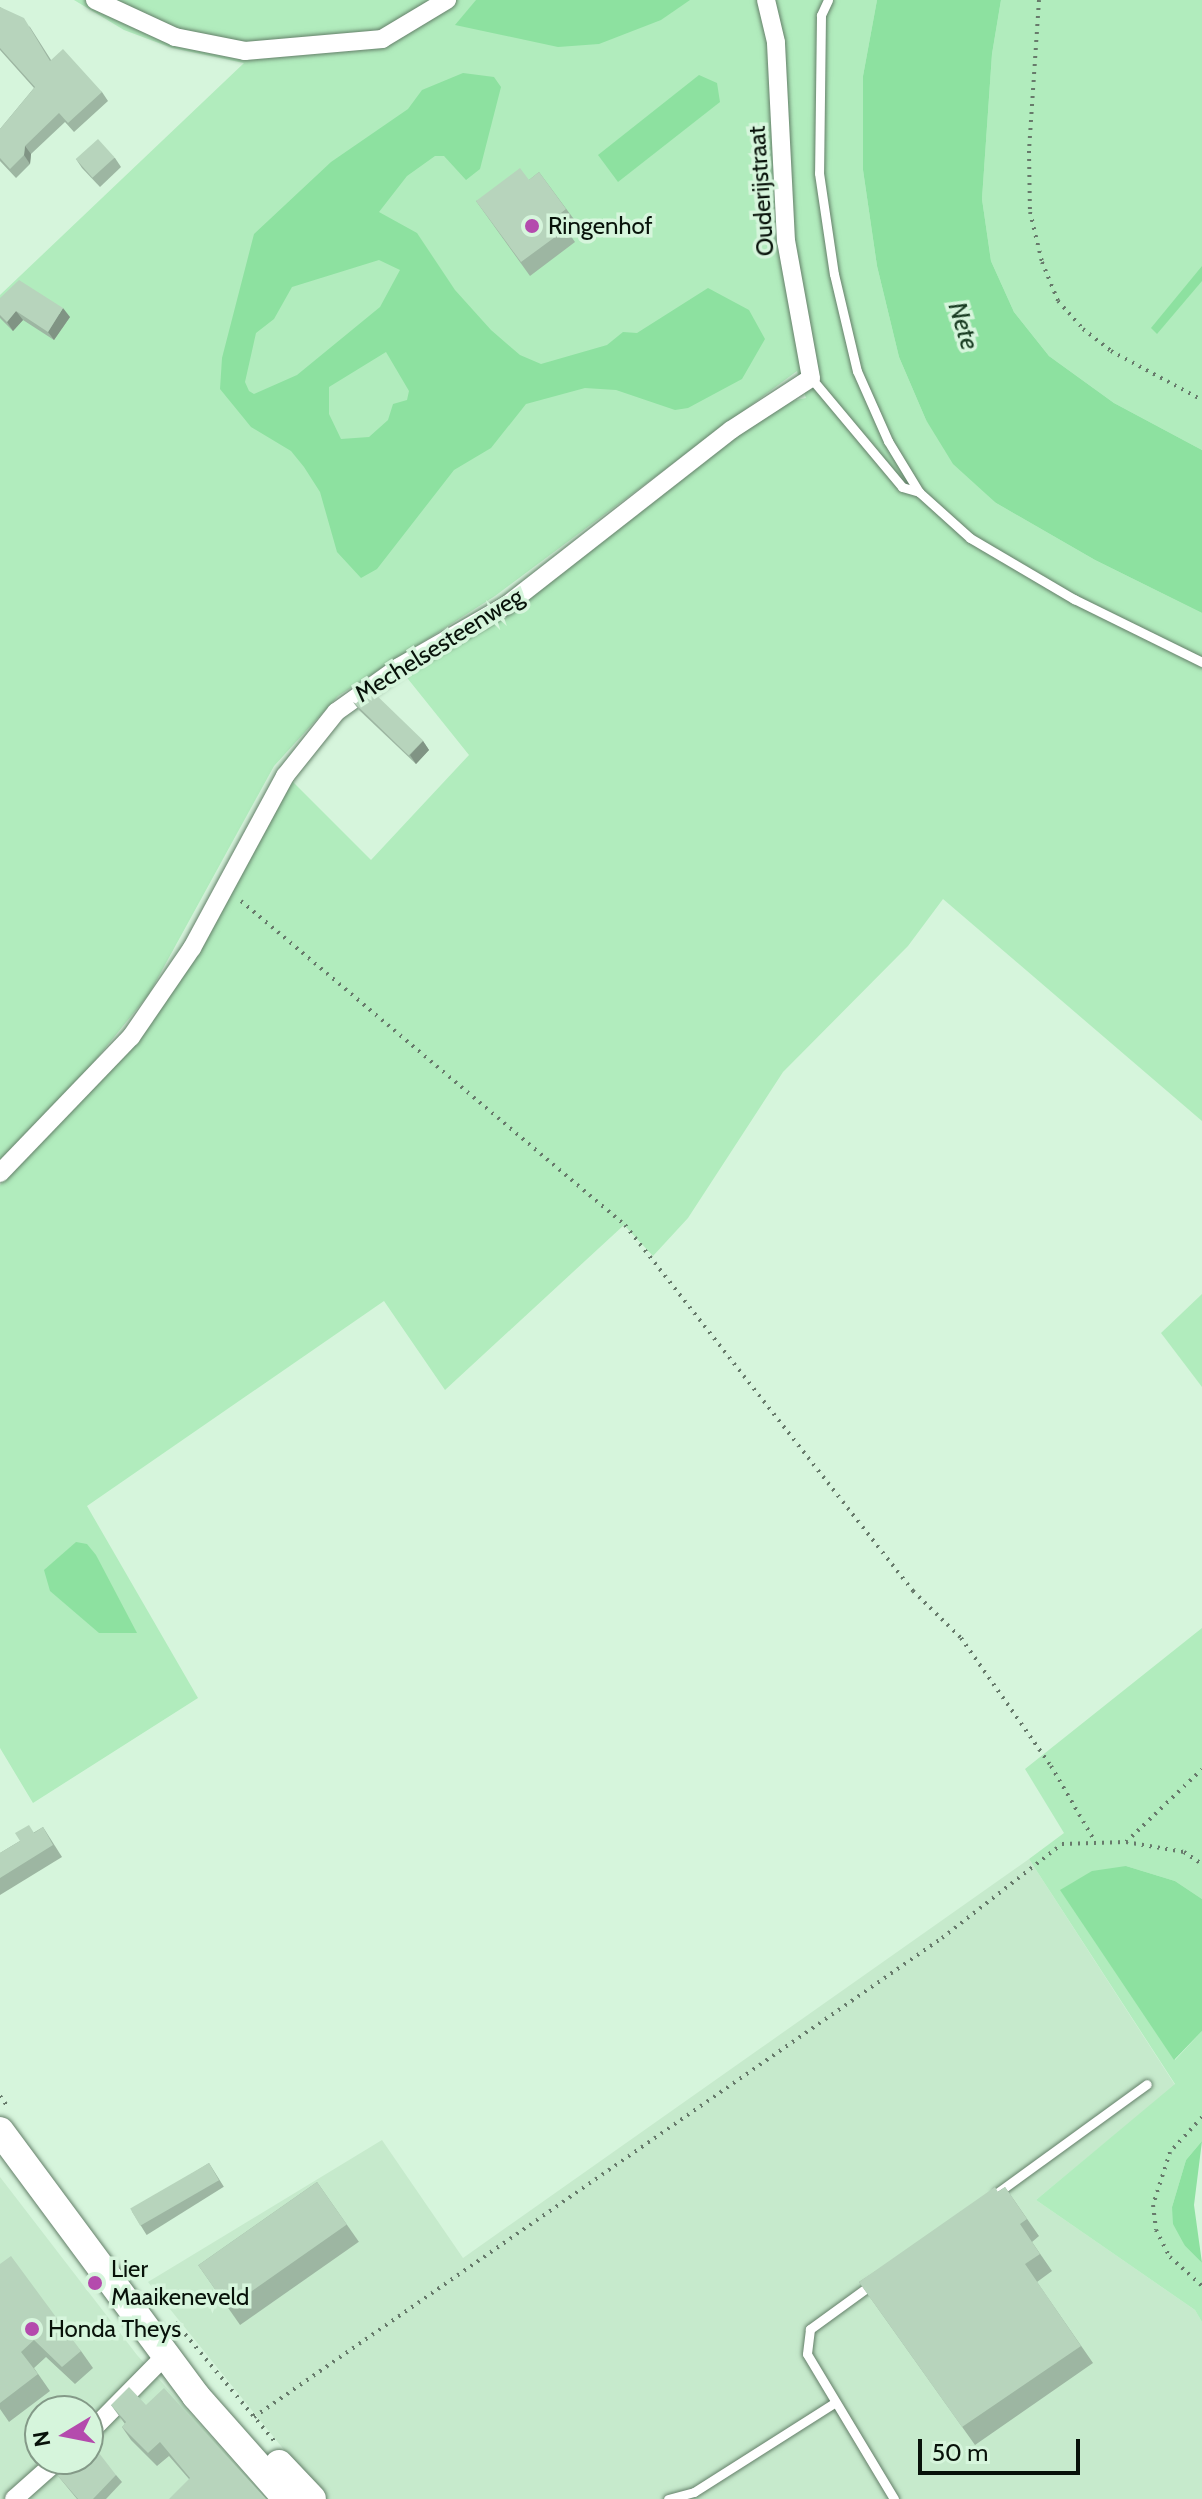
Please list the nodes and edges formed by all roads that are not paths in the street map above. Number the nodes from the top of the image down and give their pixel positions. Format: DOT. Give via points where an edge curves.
graph roads {
  1 [pos="95,0"];
  2 [pos="447,0"];
  3 [pos="766,0"];
  4 [pos="828,0"];
  5 [pos="811,378"];
  6 [pos="919,492"];
  7 [pos="1202,662"];
  8 [pos="0,1173"];
  9 [pos="1147,2084"];
  10 [pos="0,2131"];
  11 [pos="991,2197"];
  12 [pos="888,2272"];
  13 [pos="166,2355"];
  14 [pos="834,2403"];
  15 [pos="104,2418"];
  16 [pos="41,2475"];
  17 [pos="14,2499"];
  18 [pos="287,2499"];
  19 [pos="312,2499"];
  20 [pos="668,2499"];
  21 [pos="894,2499"];
  1 -- 2 [label="street" via="175,37 245,51 382,39"];
  3 -- 5 [label="street, Ouderijstraat" via="776,42 786,241"];
  4 -- 6 [label="lane" via="821,15 819,173 834,274 857,371 888,441"];
  5 -- 6 [label="lane" via="902,487"];
  5 -- 8 [label="street, Mechelsesteenweg" via="739,423 507,605 399,667 336,712 285,776 226,888 131,1037"];
  6 -- 7 [label="lane" via="970,538 1074,599"];
  9 -- 11 [label="lane"];
  10 -- 13 [label="main road"];
  12 -- 14 [label="lane" via="810,2329 807,2354"];
  13 -- 15 [label="street"];
  13 -- 18 [label="main road"];
  13 -- 19 [label="main road"];
  14 -- 20 [label="lane" via="694,2492"];
  14 -- 21 [label="lane"];
  16 -- 17 [label="street"];
}
